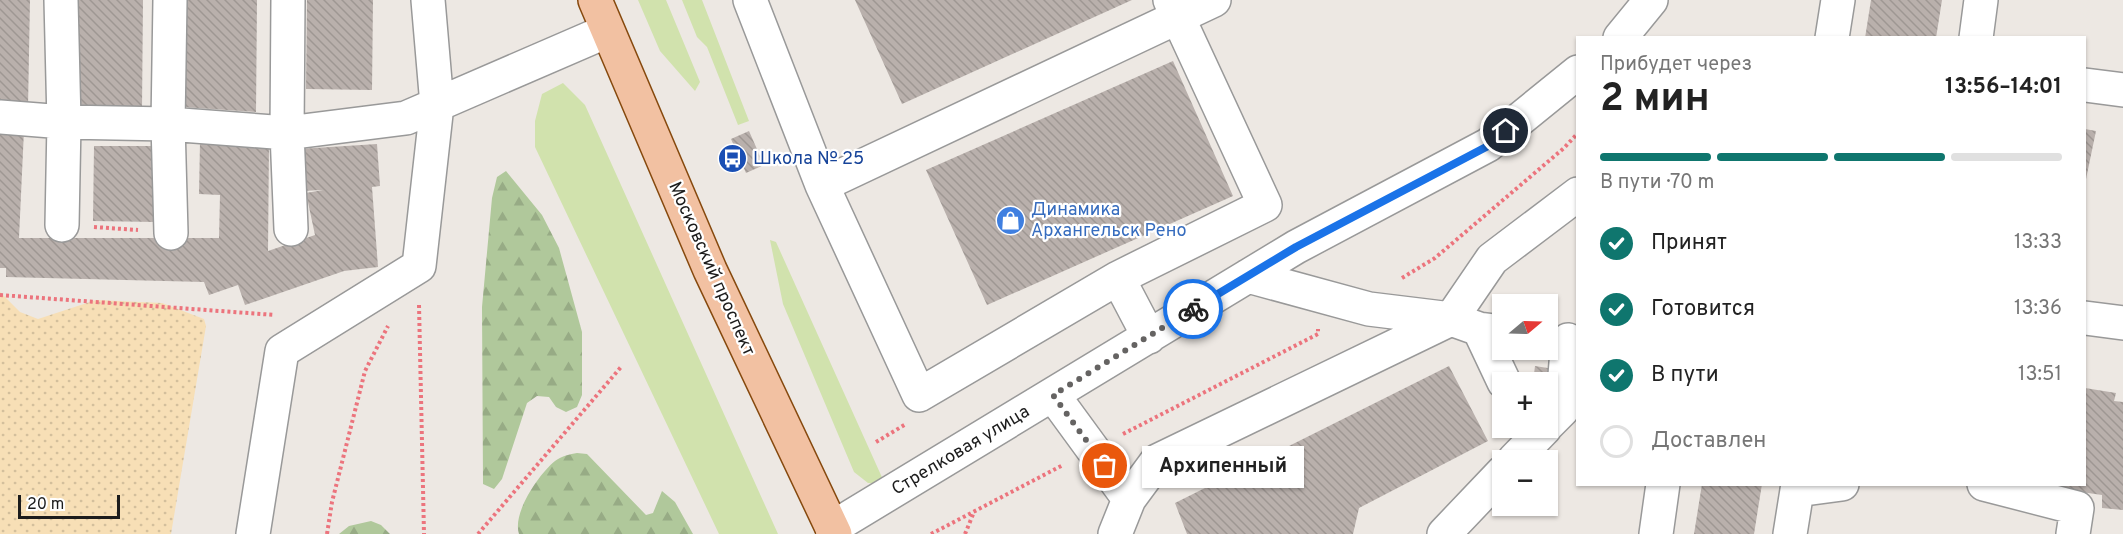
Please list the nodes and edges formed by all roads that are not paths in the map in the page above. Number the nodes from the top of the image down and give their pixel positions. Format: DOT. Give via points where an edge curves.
graph roads {
  1 [pos="61,0"];
  2 [pos="170,0"];
  3 [pos="288,0"];
  4 [pos="428,0"];
  5 [pos="596,0"];
  6 [pos="750,0"];
  7 [pos="1214,0"];
  8 [pos="1651,0"];
  9 [pos="1838,0"];
  10 [pos="1981,0"];
  11 [pos="1174,9"];
  12 [pos="607,31"];
  13 [pos="1622,36"];
  14 [pos="1832,36"];
  15 [pos="1976,36"];
  16 [pos="1576,74"];
  17 [pos="2086,85"];
  18 [pos="2123,90"];
  19 [pos="437,105"];
  20 [pos="0,117"];
  21 [pos="64,122"];
  22 [pos="168,124"];
  23 [pos="287,133"];
  24 [pos="822,185"];
  25 [pos="1576,196"];
  26 [pos="62,225"];
  27 [pos="291,229"];
  28 [pos="171,233"];
  29 [pos="1248,276"];
  30 [pos="1118,278"];
  31 [pos="2086,318"];
  32 [pos="2123,323"];
  33 [pos="1478,327"];
  34 [pos="1149,337"];
  35 [pos="1565,340"];
  36 [pos="1499,372"];
  37 [pos="1053,395"];
  38 [pos="1558,414"];
  39 [pos="1492,484"];
  40 [pos="1664,486"];
  41 [pos="1992,486"];
  42 [pos="1798,487"];
  43 [pos="1129,499"];
  44 [pos="834,531"];
  45 [pos="253,534"];
  46 [pos="1115,534"];
  47 [pos="1444,534"];
  48 [pos="1656,534"];
  49 [pos="1790,534"];
  50 [pos="2073,534"];
  1 -- 21 [label="street"];
  2 -- 22 [label="street"];
  3 -- 23 [label="street"];
  4 -- 19 [label="street"];
  5 -- 12 [label="main road, Московский проспект"];
  6 -- 24 [label="street"];
  7 -- 11 [label="street"];
  8 -- 13 [label="street"];
  9 -- 14 [label="street"];
  10 -- 15 [label="street"];
  11 -- 24 [label="street"];
  11 -- 30 [label="street" via="1265,205"];
  12 -- 19 [label="street"];
  12 -- 44 [label="main road, Московский проспект" via="710,270"];
  16 -- 29 [label="street, Стрелковая улица" via="1488,146"];
  17 -- 18 [label="street"];
  19 -- 23 [label="street" via="406,118"];
  19 -- 45 [label="street" via="418,266 282,351"];
  20 -- 21 [label="street"];
  21 -- 22 [label="street"];
  21 -- 26 [label="street"];
  22 -- 23 [label="street"];
  22 -- 28 [label="street"];
  23 -- 27 [label="street"];
  24 -- 30 [label="street" via="920,395"];
  25 -- 33 [label="street" via="1492,259"];
  29 -- 33 [label="street" via="1369,309"];
  29 -- 34 [label="street, Стрелковая улица"];
  30 -- 34 [label="street"];
  31 -- 32 [label="street"];
  33 -- 36 [label="street"];
  33 -- 43 [label="street" via="1157,461"];
  34 -- 37 [label="street, Стрелковая улица"];
  35 -- 38 [label="street" via="1562,410"];
  37 -- 43 [label="street"];
  37 -- 44 [label="street, Стрелковая улица"];
  39 -- 47 [label="street"];
  40 -- 48 [label="street"];
  41 -- 50 [label="street" via="2077,508"];
  42 -- 49 [label="street"];
  43 -- 46 [label="street"];
}
